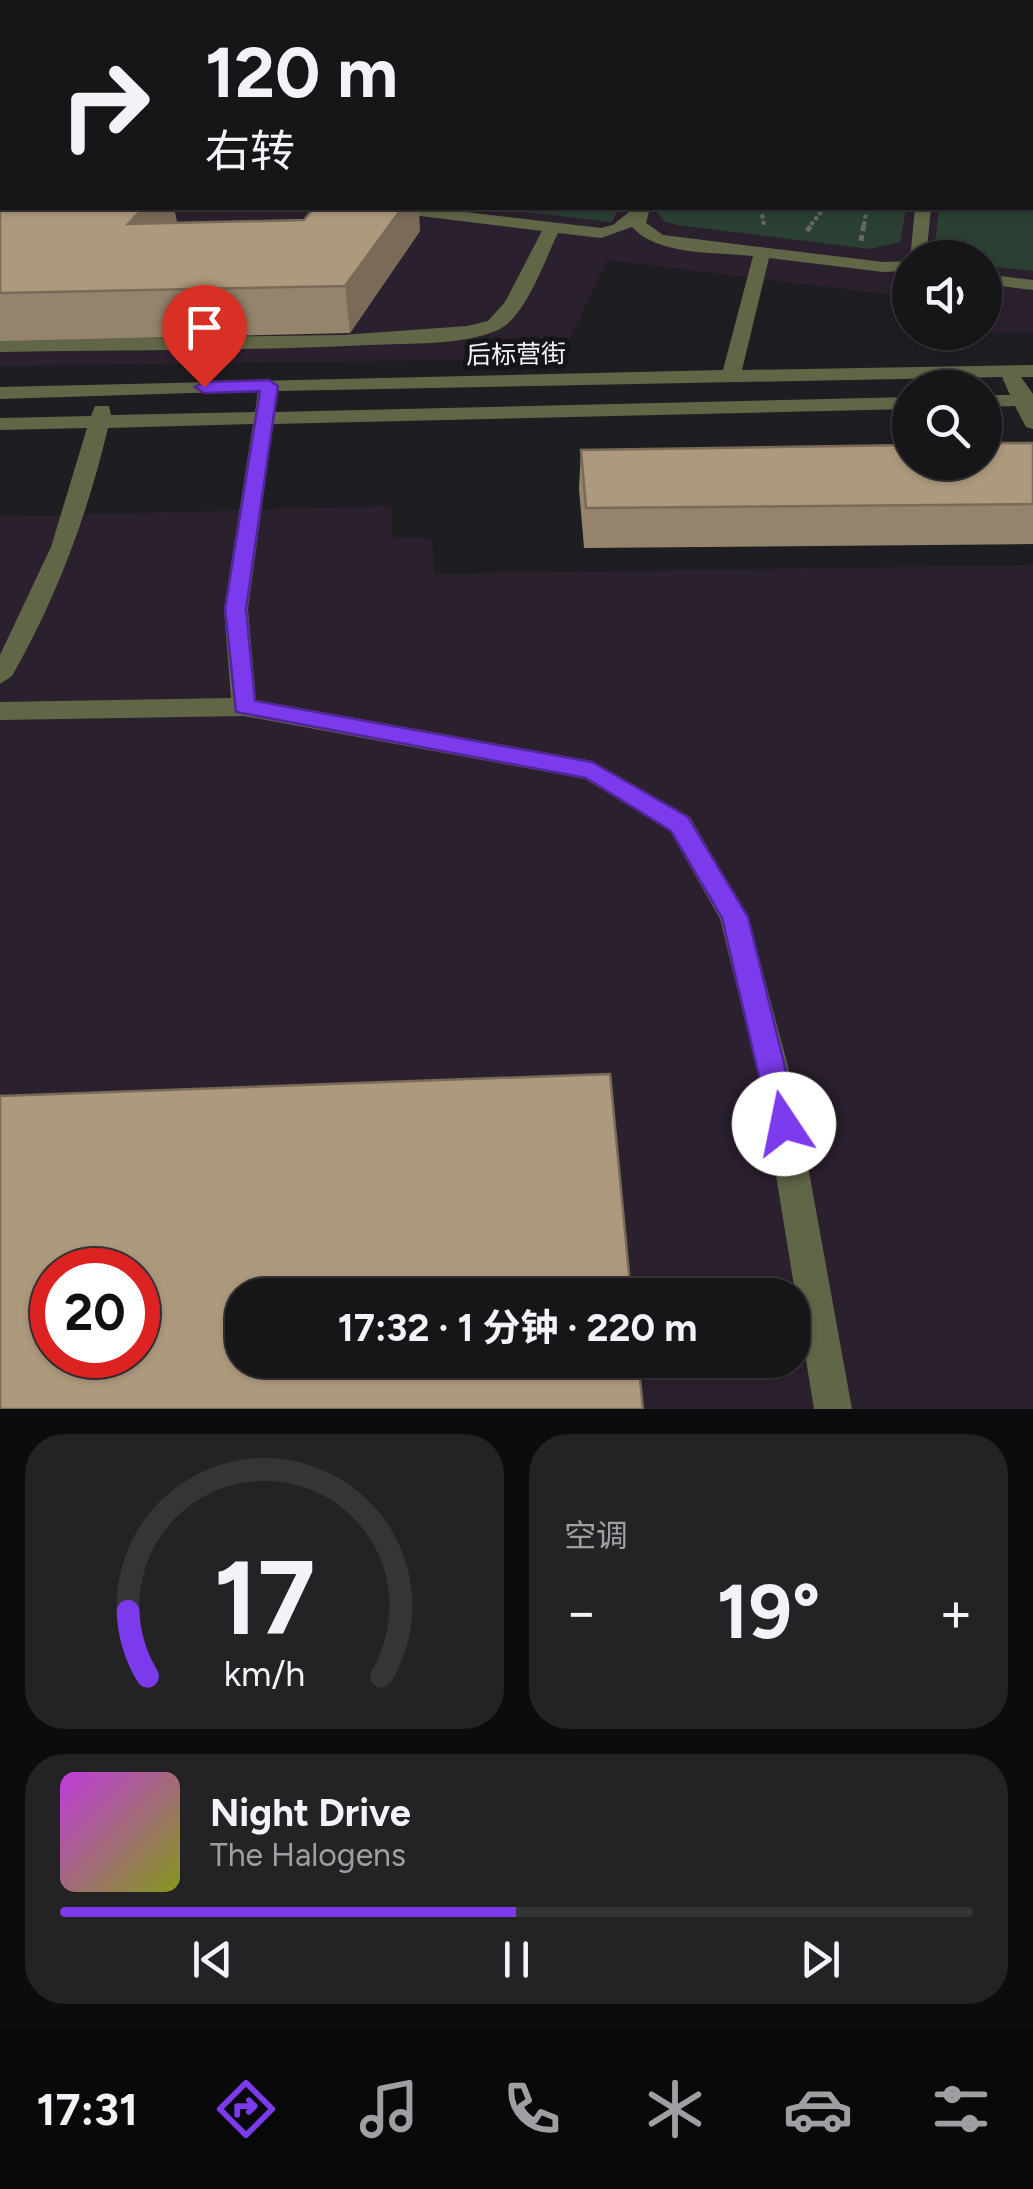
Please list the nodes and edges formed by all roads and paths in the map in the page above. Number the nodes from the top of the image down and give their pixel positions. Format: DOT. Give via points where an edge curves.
graph roads {
  1 [pos="412,210"];
  2 [pos="822,210"];
  3 [pos="923,210"];
  4 [pos="640,211"];
  5 [pos="552,227"];
  6 [pos="806,232"];
  7 [pos="919,240"];
  8 [pos="762,254"];
  9 [pos="892,268"];
  10 [pos="1002,282"];
  11 [pos="1033,286"];
  12 [pos="0,346"];
  13 [pos="1010,371"];
  14 [pos="1033,371"];
  15 [pos="816,375"];
  16 [pos="731,376"];
  17 [pos="269,386"];
  18 [pos="107,390"];
  19 [pos="0,393"];
  20 [pos="1028,400"];
  21 [pos="1002,401"];
  22 [pos="892,403"];
  23 [pos="826,404"];
  24 [pos="266,418"];
  25 [pos="99,421"];
  26 [pos="1033,423"];
  27 [pos="0,424"];
  28 [pos="0,676"];
  29 [pos="244,707"];
  30 [pos="0,711"];
  31 [pos="833,1409"];
  1 -- 5 [label="street"];
  2 -- 6 [label="path"];
  3 -- 7 [label="street"];
  4 -- 5 [label="street" via="626,226 606,232"];
  4 -- 8 [label="street" via="642,231 660,240"];
  5 -- 12 [label="street" via="510,306 482,330"];
  8 -- 9 [label="street"];
  8 -- 16 [label="street"];
  10 -- 11 [label="street"];
  13 -- 14 [label="street, 后标营街"];
  13 -- 15 [label="street, 后标营街"];
  13 -- 20 [label="street"];
  15 -- 16 [label="street, 后标营街"];
  15 -- 23 [label="street"];
  16 -- 17 [label="street, 后标营街"];
  17 -- 18 [label="street, 后标营街"];
  17 -- 24 [label="street"];
  18 -- 19 [label="street, 后标营街"];
  18 -- 25 [label="street"];
  20 -- 21 [label="street"];
  20 -- 26 [label="street"];
  22 -- 23 [label="street, 后标营街"];
  23 -- 24 [label="street, 后标营街"];
  24 -- 25 [label="street, 后标营街"];
  24 -- 29 [label="street" via="236,609"];
  25 -- 27 [label="street, 后标营街"];
  25 -- 28 [label="street" via="67,543"];
  29 -- 30 [label="street"];
  29 -- 31 [label="street" via="592,771 680,824 734,917 778,1088"];
}
